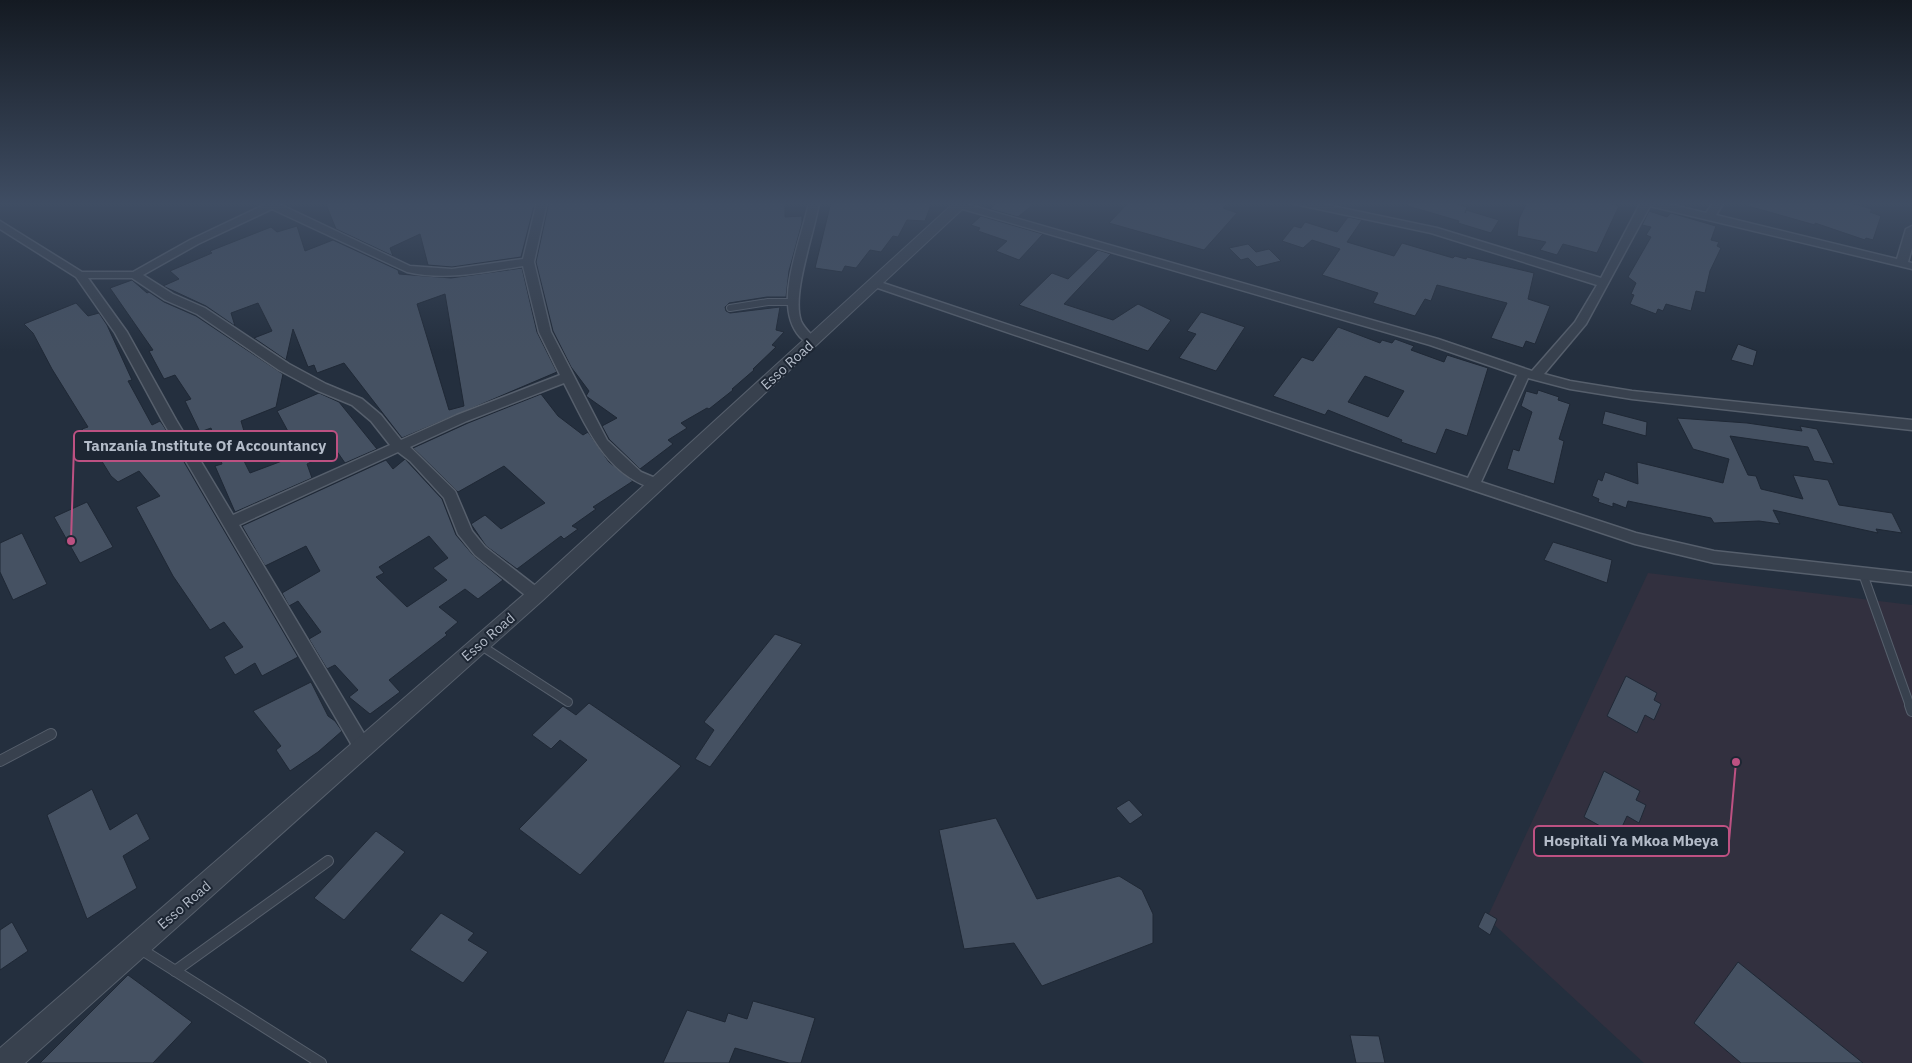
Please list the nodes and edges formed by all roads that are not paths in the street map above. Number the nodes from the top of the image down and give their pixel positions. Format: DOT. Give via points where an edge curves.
graph roads {
  1 [pos="42,252"];
  2 [pos="177,252"];
  3 [pos="371,252"];
  4 [pos="530,252"];
  5 [pos="805,252"];
  6 [pos="910,252"];
  7 [pos="1128,252"];
  8 [pos="1503,252"];
  9 [pos="1621,252"];
  10 [pos="1855,252"];
  11 [pos="1909,252"];
  12 [pos="528,262"];
  13 [pos="1907,264"];
  14 [pos="80,275"];
  15 [pos="135,275"];
  16 [pos="1604,283"];
  17 [pos="876,284"];
  18 [pos="792,302"];
  19 [pos="730,308"];
  20 [pos="812,342"];
  21 [pos="1530,374"];
  22 [pos="569,376"];
  23 [pos="1912,425"];
  24 [pos="399,446"];
  25 [pos="655,484"];
  26 [pos="1473,484"];
  27 [pos="231,522"];
  28 [pos="1863,574"];
  29 [pos="1912,579"];
  30 [pos="536,595"];
  31 [pos="480,645"];
  32 [pos="568,702"];
  33 [pos="1912,712"];
  34 [pos="51,734"];
  35 [pos="363,748"];
  36 [pos="0,761"];
  37 [pos="328,861"];
  38 [pos="137,946"];
  39 [pos="175,970"];
  40 [pos="4,1063"];
  41 [pos="321,1063"];
  1 -- 14 [label="street"];
  2 -- 15 [label="street"];
  3 -- 12 [label="street" via="421,273 449,273"];
  4 -- 12 [label="street"];
  5 -- 18 [label="street"];
  6 -- 17 [label="street, Esso Road"];
  7 -- 21 [label="street" via="1434,342"];
  8 -- 16 [label="street"];
  9 -- 16 [label="street"];
  10 -- 13 [label="street"];
  11 -- 13 [label="street"];
  12 -- 22 [label="street" via="545,332"];
  14 -- 15 [label="street"];
  14 -- 27 [label="street" via="121,332 169,420"];
  15 -- 24 [label="street" via="169,297 201,311 284,367 357,402 376,418"];
  16 -- 21 [label="street" via="1580,324"];
  17 -- 20 [label="street, Esso Road"];
  17 -- 26 [label="street"];
  18 -- 19 [label="lane"];
  18 -- 20 [label="street" via="794,319"];
  20 -- 25 [label="street, Esso Road"];
  21 -- 23 [label="street" via="1570,385 1632,395"];
  21 -- 26 [label="street"];
  22 -- 24 [label="street"];
  22 -- 25 [label="street" via="602,443 636,476"];
  24 -- 27 [label="street"];
  24 -- 30 [label="street" via="450,494 466,534 480,551"];
  25 -- 30 [label="street, Esso Road"];
  26 -- 28 [label="street" via="1635,538 1714,557"];
  27 -- 35 [label="street"];
  28 -- 29 [label="street"];
  28 -- 33 [label="lane"];
  30 -- 31 [label="street, Esso Road"];
  31 -- 32 [label="lane"];
  31 -- 35 [label="street, Esso Road"];
  34 -- 36 [label="lane"];
  35 -- 38 [label="street, Esso Road"];
  37 -- 39 [label="lane"];
  38 -- 39 [label="lane"];
  38 -- 40 [label="street, Esso Road"];
  39 -- 41 [label="lane"];
}
